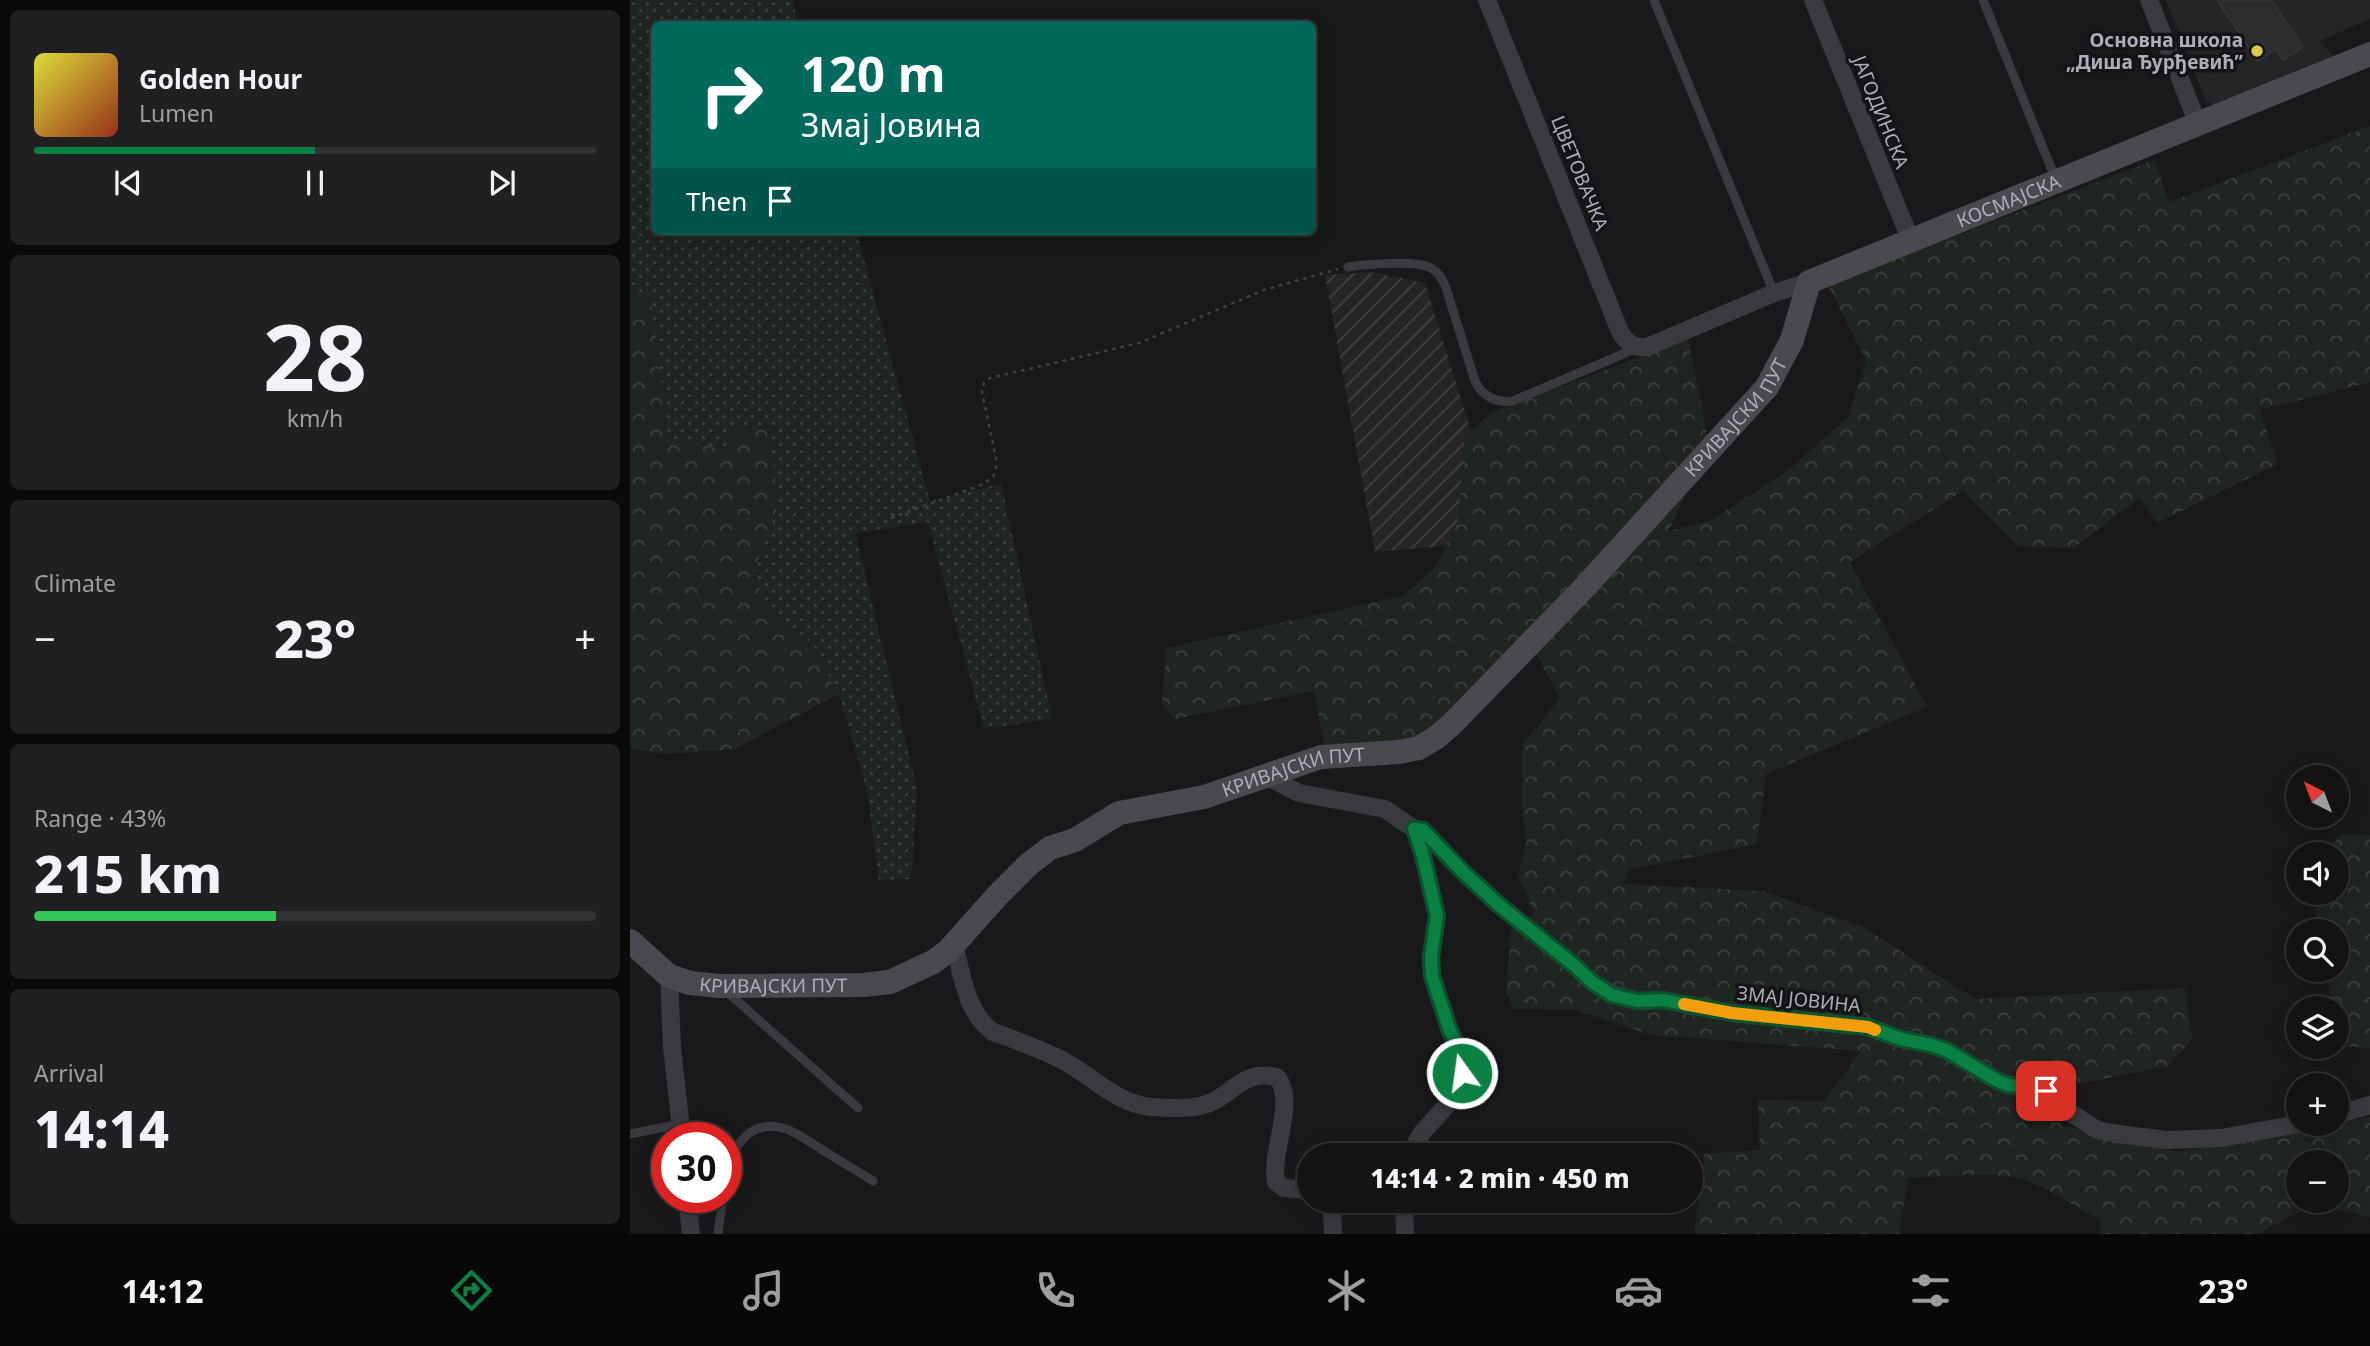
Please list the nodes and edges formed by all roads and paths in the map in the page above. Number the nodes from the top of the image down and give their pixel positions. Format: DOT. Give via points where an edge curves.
graph roads {
  1 [pos="1488,0"];
  2 [pos="1654,0"];
  3 [pos="1813,0"];
  4 [pos="1983,0"];
  5 [pos="2149,0"];
  6 [pos="2370,54"];
  7 [pos="2198,124"];
  8 [pos="2056,181"];
  9 [pos="1911,241"];
  10 [pos="1348,267"];
  11 [pos="1809,282"];
  12 [pos="1774,293"];
  13 [pos="1642,347"];
  14 [pos="891,518"];
  15 [pos="1264,775"];
  16 [pos="1414,829"];
  17 [pos="630,941"];
  18 [pos="954,944"];
  19 [pos="669,976"];
  20 [pos="720,986"];
  21 [pos="2370,1105"];
  22 [pos="858,1108"];
  23 [pos="2349,1111"];
  24 [pos="680,1122"];
  25 [pos="2286,1127"];
  26 [pos="651,1133"];
  27 [pos="630,1134"];
  28 [pos="742,1140"];
  29 [pos="1416,1143"];
  30 [pos="873,1181"];
  31 [pos="1297,1189"];
  32 [pos="689,1213"];
  33 [pos="721,1213"];
  34 [pos="1332,1213"];
  35 [pos="1404,1213"];
  36 [pos="691,1234"];
  37 [pos="718,1234"];
  38 [pos="1333,1234"];
  39 [pos="1405,1234"];
  1 -- 13 [label="street, ЦВЕТОВАЧКА" via="1621,334 1630,344"];
  2 -- 12 [label="lane"];
  3 -- 9 [label="street, ЈАГОДИНСКА"];
  4 -- 8 [label="lane"];
  5 -- 7 [label="street"];
  6 -- 7 [label="street, КОСМАЈСКА"];
  7 -- 8 [label="street, КОСМАЈСКА"];
  8 -- 9 [label="street, КОСМАЈСКА"];
  9 -- 11 [label="street, КОСМАЈСКА"];
  10 -- 13 [label="lane" via="1370,263 1422,266 1439,274 1475,381 1497,401 1513,401"];
  10 -- 14 [label="path" via="1264,290 1139,343 990,378 982,392 997,463 993,475 984,484"];
  11 -- 12 [label="street, КОСМАЈСКА"];
  11 -- 15 [label="street, КРИВАЈСКИ ПУТ" via="1792,340 1766,387 1583,589 1445,730 1419,748 1321,757"];
  12 -- 13 [label="street, КОСМАЈСКА"];
  15 -- 16 [label="street, ЗМАЈ ЈОВИНА" via="1299,793 1385,810"];
  15 -- 18 [label="street, КРИВАЈСКИ ПУТ" via="1204,797 1119,813 1075,840 1050,848 1005,888"];
  16 -- 25 [label="street, ЗМАЈ ЈОВИНА" via="1423,830 1499,905 1612,995 1868,1027 1946,1050 2009,1085 2040,1088 2097,1130 2194,1140"];
  16 -- 29 [label="street" via="1437,916 1432,976 1463,1060 1461,1083"];
  17 -- 19 [label="street, КРИВАЈСКИ ПУТ"];
  18 -- 20 [label="street, КРИВАЈСКИ ПУТ" via="933,962 890,982"];
  18 -- 31 [label="street" via="973,1010 984,1025 1060,1059 1127,1101 1149,1107 1200,1106 1250,1076 1264,1073 1277,1077 1285,1100 1274,1172 1276,1182 1284,1188"];
  19 -- 20 [label="street, КРИВАЈСКИ ПУТ"];
  19 -- 24 [label="street"];
  20 -- 22 [label="lane"];
  21 -- 23 [label="street"];
  26 -- 27 [label="lane"];
  28 -- 30 [label="lane" via="755,1129 775,1127 793,1132"];
  32 -- 36 [label="street"];
  33 -- 37 [label="lane"];
  34 -- 38 [label="street"];
  35 -- 39 [label="street"];
}
